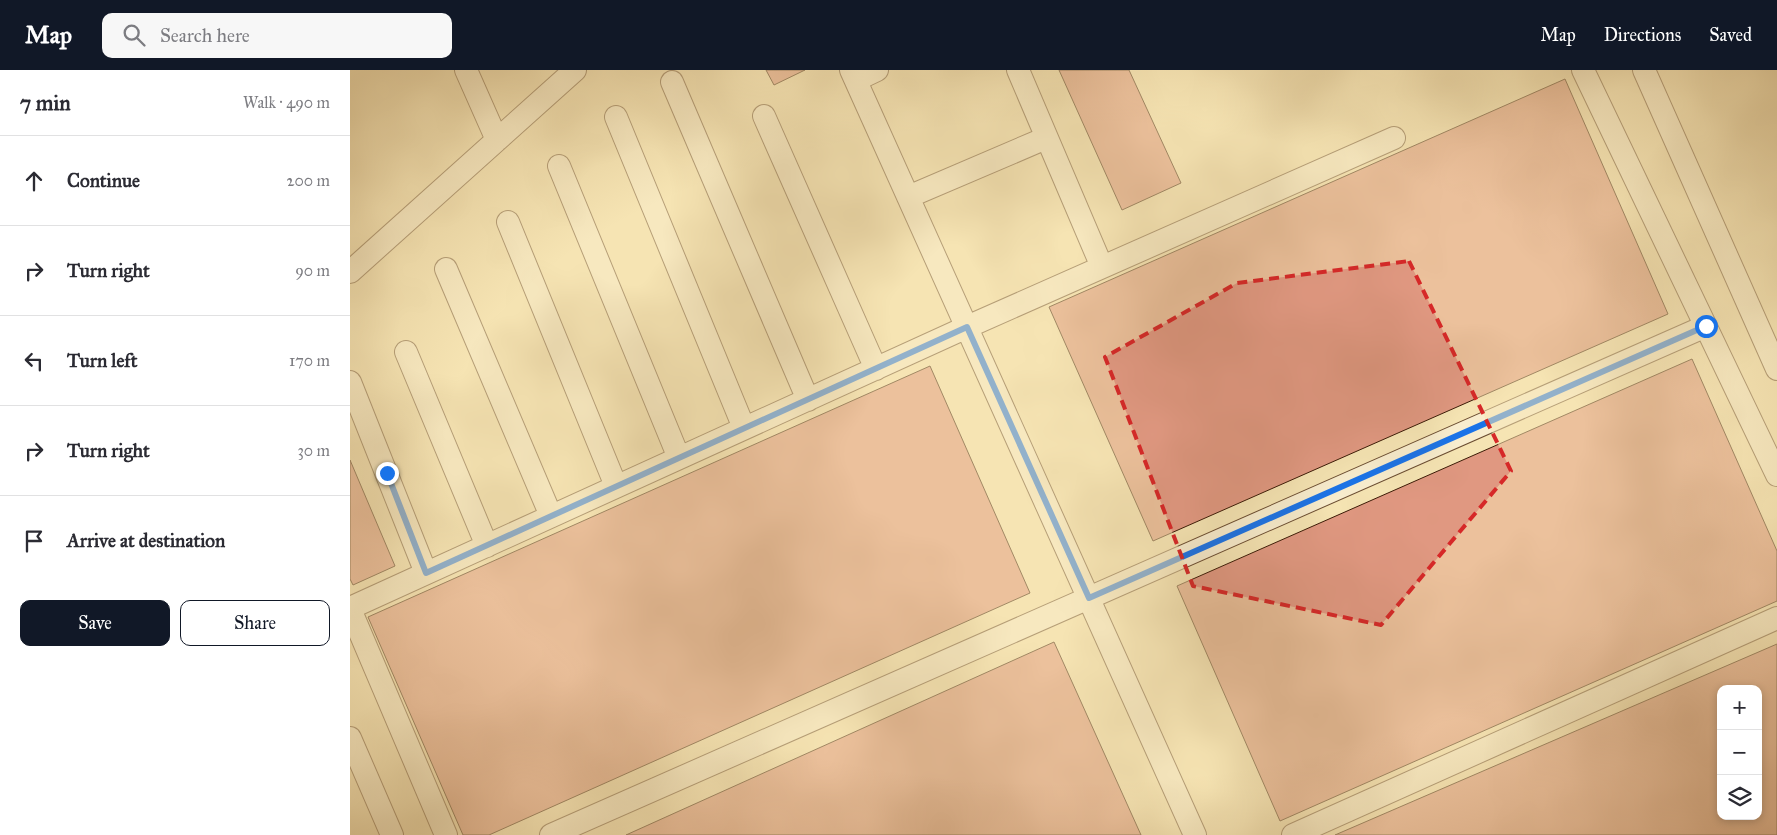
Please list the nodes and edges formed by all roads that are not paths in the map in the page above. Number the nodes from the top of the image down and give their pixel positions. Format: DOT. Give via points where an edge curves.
graph roads {
  1 [pos="466,70"];
  2 [pos="575,70"];
  3 [pos="877,70"];
  4 [pos="1018,70"];
  5 [pos="1583,70"];
  6 [pos="1644,70"];
  7 [pos="854,75"];
  8 [pos="672,82"];
  9 [pos="764,116"];
  10 [pos="616,118"];
  11 [pos="1046,138"];
  12 [pos="1394,138"];
  13 [pos="497,140"];
  14 [pos="559,166"];
  15 [pos="908,197"];
  16 [pos="508,222"];
  17 [pos="1102,267"];
  18 [pos="446,269"];
  19 [pos="350,272"];
  20 [pos="1706,326"];
  21 [pos="967,327"];
  22 [pos="406,352"];
  23 [pos="876,369"];
  24 [pos="1777,369"];
  25 [pos="350,382"];
  26 [pos="808,400"];
  27 [pos="744,428"];
  28 [pos="679,458"];
  29 [pos="1777,475"];
  30 [pos="616,486"];
  31 [pos="551,516"];
  32 [pos="486,546"];
  33 [pos="426,573"];
  34 [pos="1089,598"];
  35 [pos="350,608"];
  36 [pos="1777,618"];
  37 [pos="350,738"];
  38 [pos="392,835"];
  39 [pos="446,835"];
  40 [pos="551,835"];
  41 [pos="1195,835"];
  42 [pos="1293,835"];
  1 -- 13 [label="street"];
  2 -- 13 [label="street"];
  3 -- 7 [label="street"];
  4 -- 11 [label="street"];
  5 -- 20 [label="street"];
  6 -- 24 [label="street"];
  7 -- 15 [label="street"];
  8 -- 26 [label="street"];
  9 -- 23 [label="street"];
  10 -- 27 [label="street"];
  11 -- 15 [label="street"];
  11 -- 17 [label="street"];
  12 -- 17 [label="street"];
  13 -- 19 [label="street"];
  14 -- 28 [label="street"];
  15 -- 21 [label="street"];
  16 -- 30 [label="street"];
  17 -- 21 [label="street"];
  18 -- 31 [label="street"];
  20 -- 29 [label="street"];
  20 -- 34 [label="street"];
  21 -- 23 [label="street"];
  21 -- 34 [label="street"];
  22 -- 32 [label="street"];
  23 -- 26 [label="street"];
  25 -- 33 [label="street"];
  26 -- 27 [label="street"];
  27 -- 28 [label="street"];
  28 -- 30 [label="street"];
  30 -- 31 [label="street"];
  31 -- 32 [label="street"];
  32 -- 33 [label="street"];
  33 -- 35 [label="street"];
  34 -- 40 [label="street"];
  34 -- 41 [label="street"];
  35 -- 39 [label="street"];
  36 -- 42 [label="street"];
  37 -- 38 [label="street"];
}
